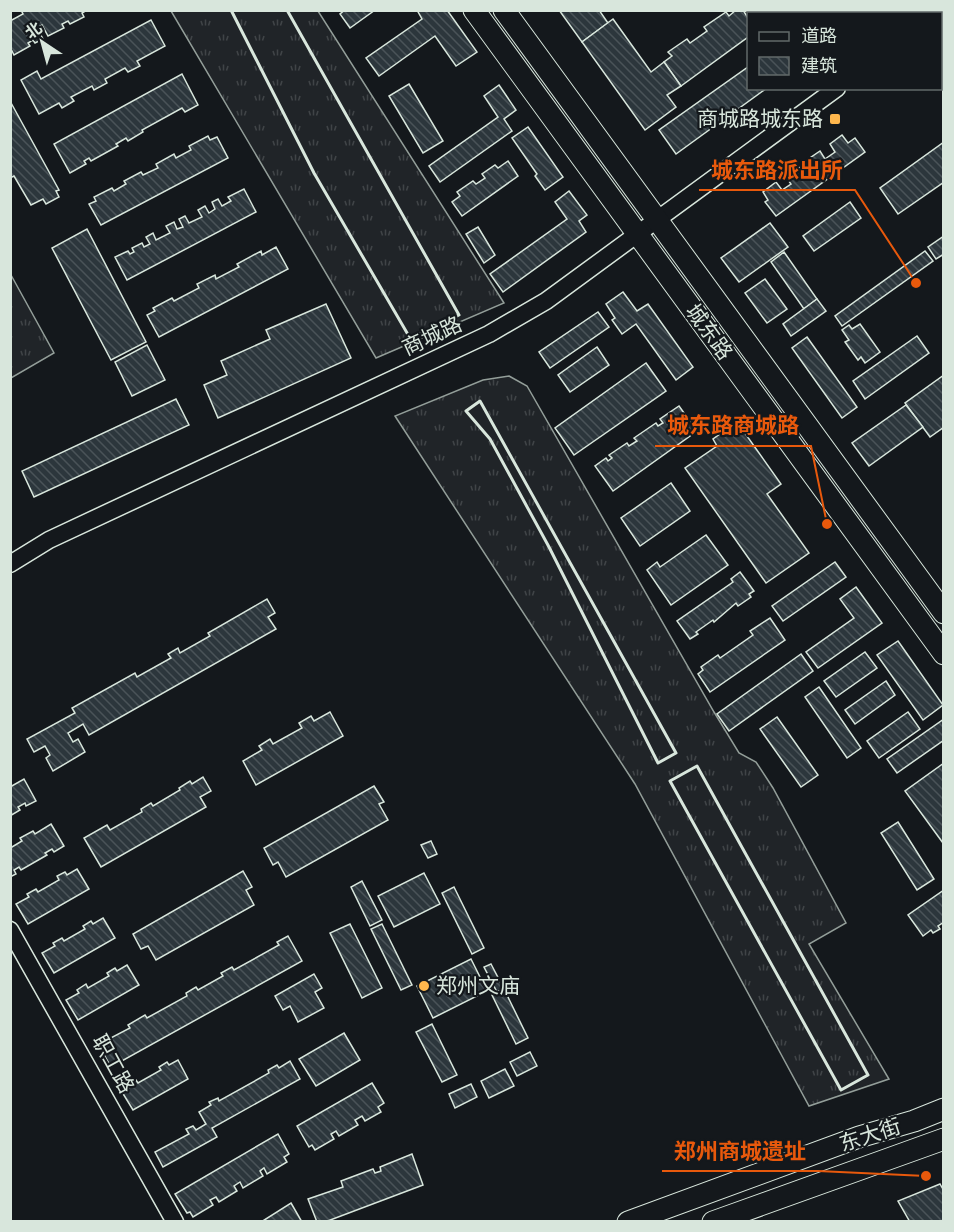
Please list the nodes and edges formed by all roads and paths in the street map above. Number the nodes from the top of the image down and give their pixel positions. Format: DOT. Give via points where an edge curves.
graph roads {
  1 [pos="474,10"];
  2 [pos="504,10"];
  3 [pos="834,90"];
  4 [pos="656,220"];
  5 [pos="637,234"];
  6 [pos="10,564"];
  7 [pos="944,613"];
  8 [pos="944,654"];
  9 [pos="10,930"];
  10 [pos="944,1109"];
  11 [pos="944,1138"];
  12 [pos="175,1221"];
  13 [pos="628,1221"];
  14 [pos="713,1221"];
  1 -- 5 [label="main road, 城东路"];
  2 -- 4 [label="main road, 城东路"];
  3 -- 4 [label="street, 商城路"];
  4 -- 5 [label="street, 商城路"];
  4 -- 7 [label="main road, 城东路"];
  5 -- 6 [label="street, 商城路" via="546,301 489,334 49,540"];
  5 -- 8 [label="main road, 城东路"];
  9 -- 12 [label="street, 职工路"];
  10 -- 13 [label="main road, 东大街"];
  11 -- 14 [label="main road, 东大街"];
}
